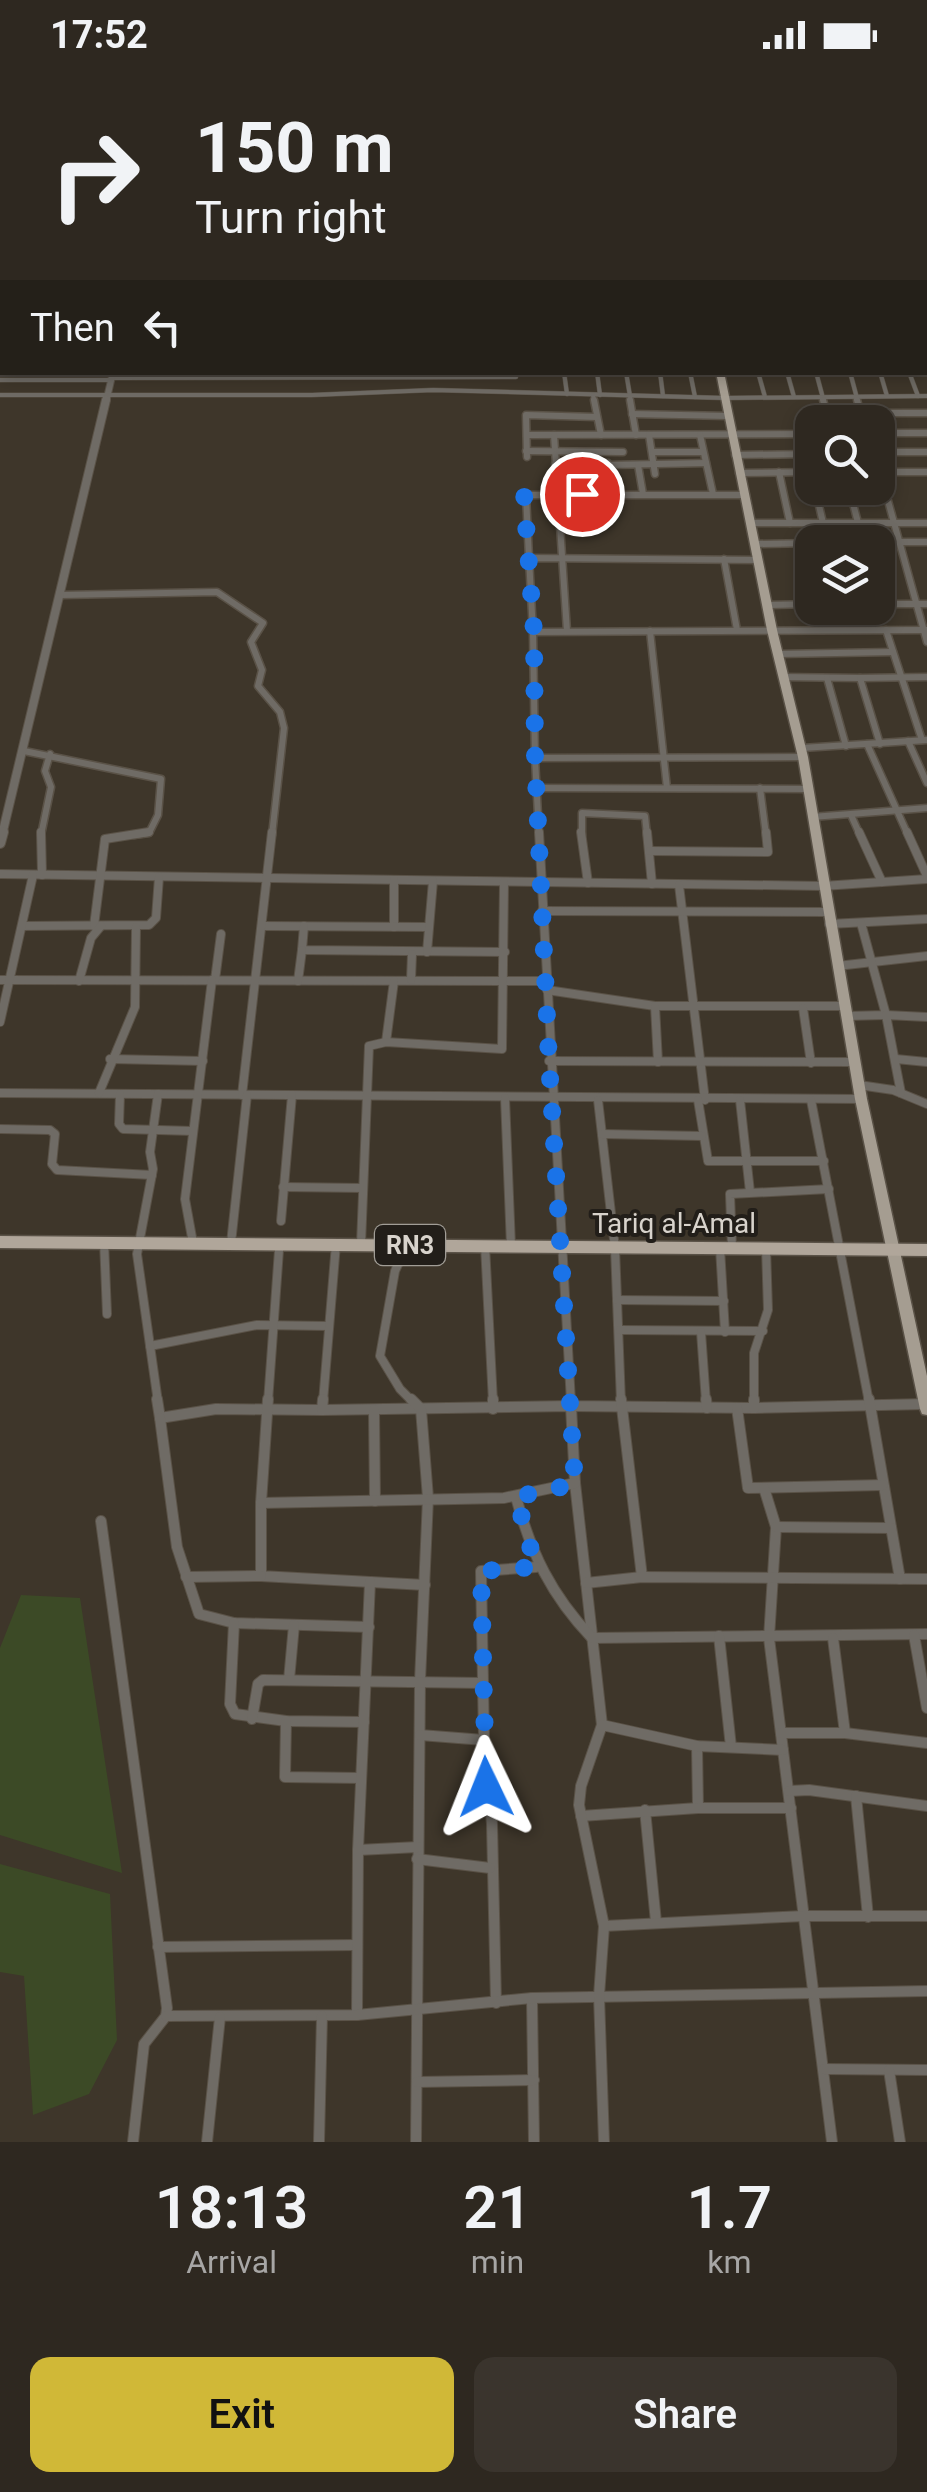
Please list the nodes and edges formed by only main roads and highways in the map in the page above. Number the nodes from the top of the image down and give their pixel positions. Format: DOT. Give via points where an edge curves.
graph roads {
  1 [pos="721,375"];
  2 [pos="0,1242"];
  3 [pos="893,1249"];
  4 [pos="927,1250"];
  5 [pos="921,1351"];
  6 [pos="926,1406"];
  1 -- 3 [label="main road" via="802,752"];
  2 -- 3 [label="highway, Tariq al-Amal / RN3"];
  3 -- 4 [label="highway, Tariq al-Amal / RN3"];
  3 -- 5 [label="main road"];
  5 -- 6 [label="main road"];
}
